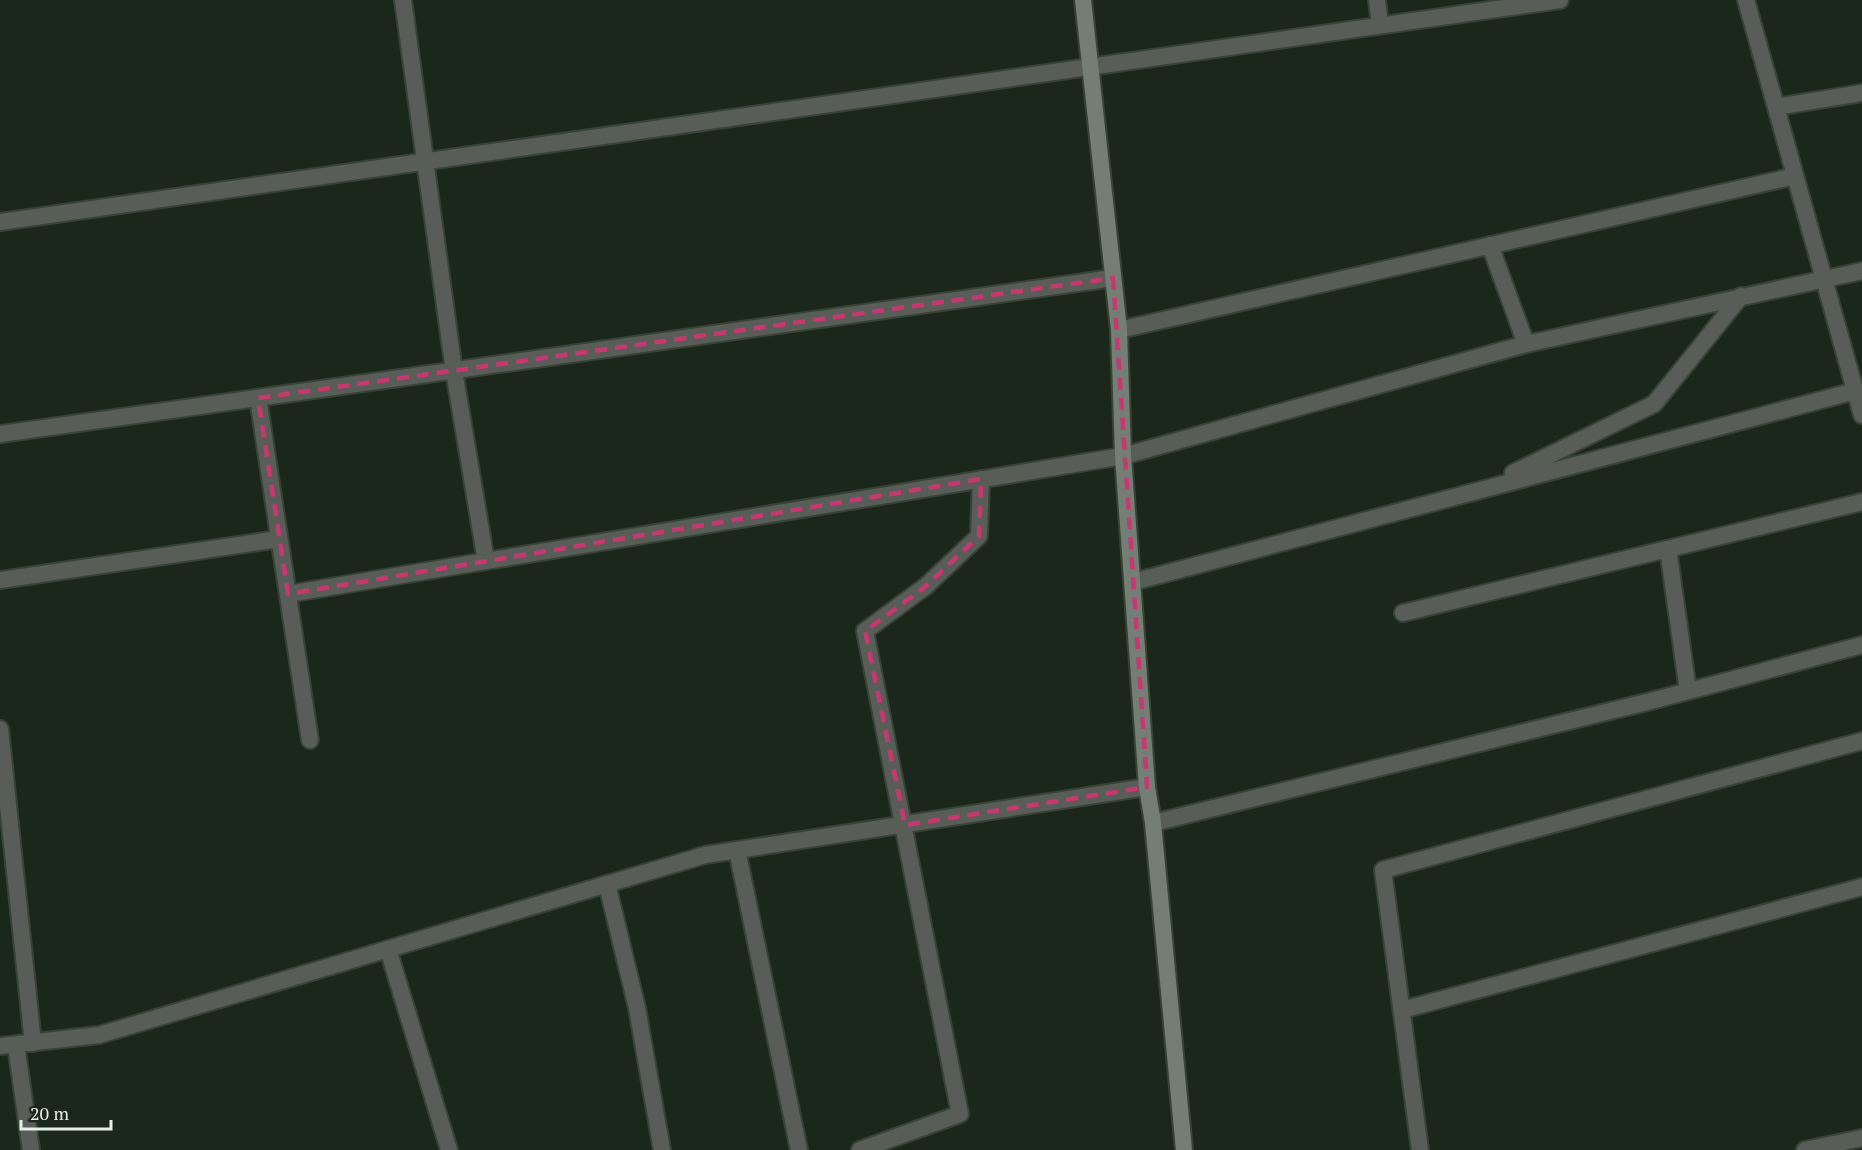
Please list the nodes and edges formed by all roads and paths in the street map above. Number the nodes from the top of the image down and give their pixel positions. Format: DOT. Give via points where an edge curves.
graph roads {
  1 [pos="403,0"];
  2 [pos="1083,0"];
  3 [pos="1377,0"];
  4 [pos="1560,0"];
  5 [pos="1746,0"];
  6 [pos="1380,25"];
  7 [pos="1089,68"];
  8 [pos="1862,93"];
  9 [pos="1776,107"];
  10 [pos="425,160"];
  11 [pos="1795,176"];
  12 [pos="0,222"];
  13 [pos="1490,245"];
  14 [pos="1862,271"];
  15 [pos="1824,277"];
  16 [pos="1113,278"];
  17 [pos="1741,296"];
  18 [pos="1119,330"];
  19 [pos="1526,344"];
  20 [pos="454,371"];
  21 [pos="1856,391"];
  22 [pos="258,399"];
  23 [pos="1862,415"];
  24 [pos="0,434"];
  25 [pos="1123,456"];
  26 [pos="981,479"];
  27 [pos="1480,489"];
  28 [pos="1862,502"];
  29 [pos="279,539"];
  30 [pos="1668,549"];
  31 [pos="486,561"];
  32 [pos="0,579"];
  33 [pos="1133,582"];
  34 [pos="288,594"];
  35 [pos="1403,613"];
  36 [pos="1862,645"];
  37 [pos="1688,691"];
  38 [pos="0,729"];
  39 [pos="310,740"];
  40 [pos="1862,741"];
  41 [pos="1147,787"];
  42 [pos="1153,823"];
  43 [pos="905,825"];
  44 [pos="737,850"];
  45 [pos="607,884"];
  46 [pos="1862,887"];
  47 [pos="388,949"];
  48 [pos="1402,1010"];
  49 [pos="16,1045"];
  50 [pos="1861,1142"];
  51 [pos="31,1150"];
  52 [pos="449,1150"];
  53 [pos="662,1150"];
  54 [pos="799,1150"];
  55 [pos="860,1150"];
  56 [pos="1184,1150"];
  57 [pos="1420,1150"];
  58 [pos="1805,1150"];
  1 -- 10 [label="street"];
  2 -- 7 [label="main road"];
  3 -- 6 [label="street"];
  4 -- 6 [label="street"];
  5 -- 9 [label="street"];
  6 -- 7 [label="street"];
  7 -- 10 [label="street"];
  7 -- 16 [label="main road"];
  8 -- 9 [label="street"];
  9 -- 11 [label="street"];
  10 -- 12 [label="street"];
  10 -- 20 [label="street"];
  11 -- 13 [label="street"];
  11 -- 15 [label="street"];
  13 -- 18 [label="street"];
  13 -- 19 [label="street"];
  14 -- 15 [label="street"];
  15 -- 17 [label="street"];
  15 -- 21 [label="street"];
  16 -- 18 [label="main road"];
  16 -- 20 [label="street"];
  17 -- 19 [label="street"];
  17 -- 27 [label="street" via="1654,404"];
  18 -- 25 [label="main road"];
  19 -- 25 [label="street"];
  20 -- 22 [label="street"];
  20 -- 31 [label="street"];
  21 -- 23 [label="street"];
  21 -- 27 [label="street"];
  22 -- 24 [label="street"];
  22 -- 29 [label="street"];
  25 -- 26 [label="street"];
  25 -- 33 [label="main road"];
  26 -- 31 [label="street"];
  26 -- 43 [label="street" via="979,536 926,586 865,631"];
  27 -- 33 [label="street"];
  28 -- 30 [label="street"];
  29 -- 32 [label="street"];
  29 -- 34 [label="street"];
  30 -- 35 [label="street"];
  30 -- 37 [label="street"];
  31 -- 34 [label="street"];
  33 -- 41 [label="main road"];
  34 -- 39 [label="street"];
  36 -- 37 [label="street"];
  37 -- 42 [label="street"];
  38 -- 49 [label="street"];
  40 -- 48 [label="street" via="1383,870"];
  41 -- 42 [label="main road"];
  41 -- 43 [label="street"];
  42 -- 56 [label="main road"];
  43 -- 44 [label="street"];
  43 -- 55 [label="street" via="960,1114"];
  44 -- 45 [label="street" via="705,855"];
  44 -- 54 [label="street"];
  45 -- 47 [label="street"];
  45 -- 53 [label="street" via="637,1008"];
  46 -- 48 [label="street"];
  47 -- 49 [label="street" via="99,1035"];
  47 -- 52 [label="street"];
  48 -- 57 [label="street"];
  49 -- 51 [label="street"];
  50 -- 58 [label="street"];
}
